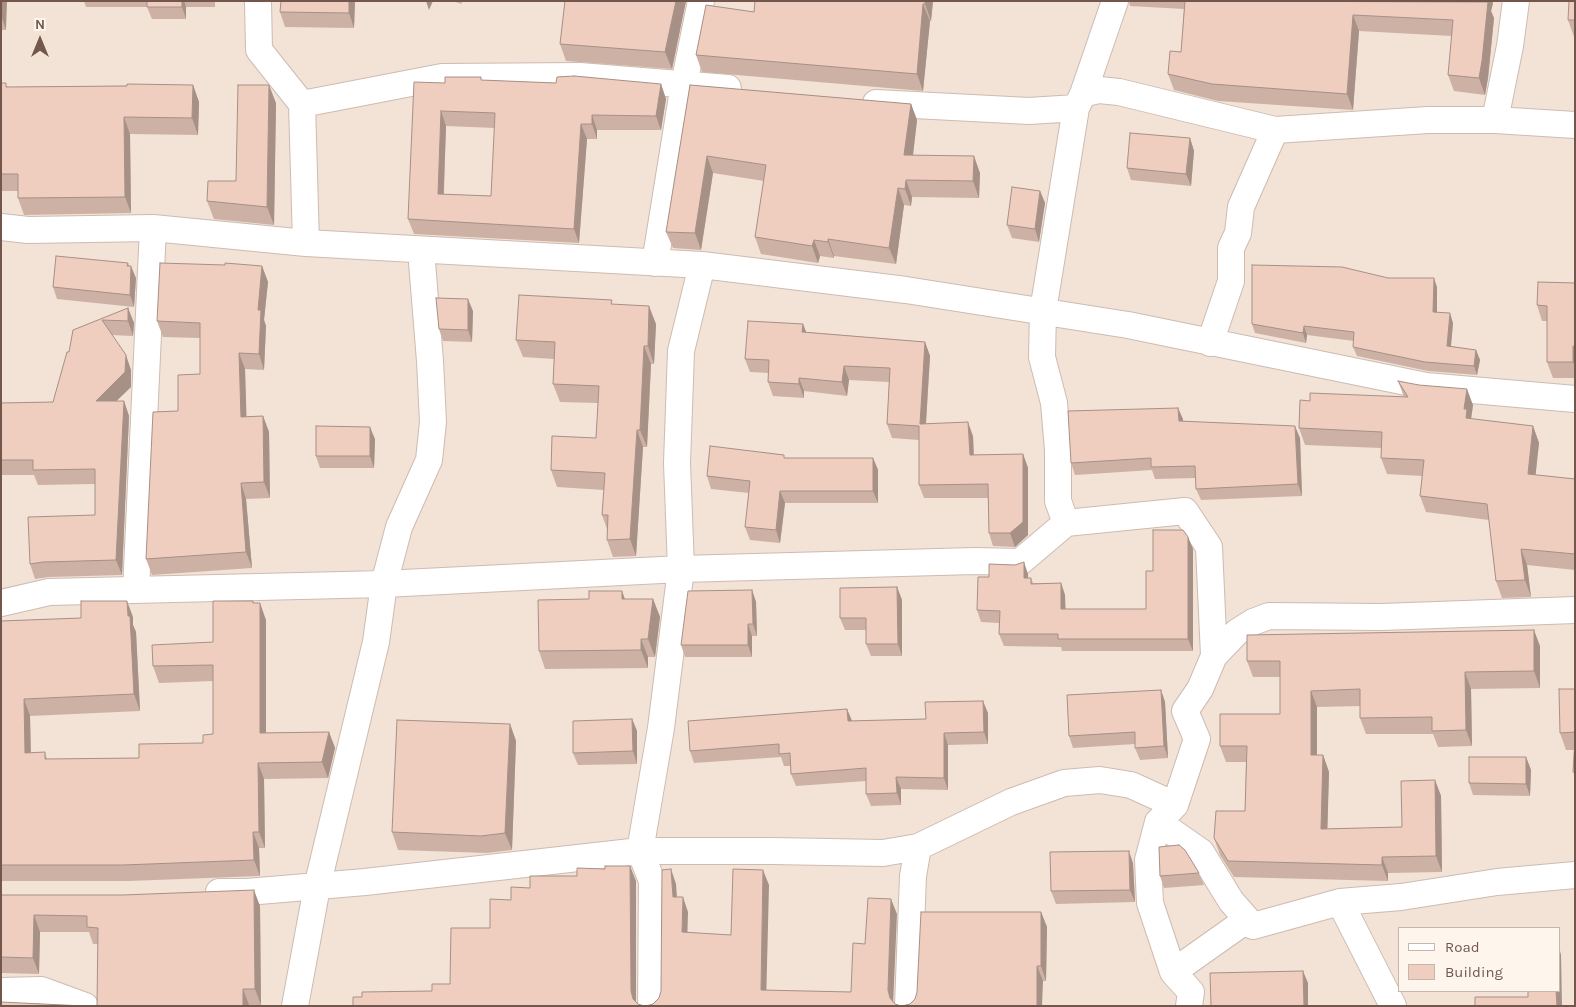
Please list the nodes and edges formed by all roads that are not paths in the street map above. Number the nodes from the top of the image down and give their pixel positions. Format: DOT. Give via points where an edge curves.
graph roads {
  1 [pos="258,1"];
  2 [pos="701,1"];
  3 [pos="1115,1"];
  4 [pos="1516,1"];
  5 [pos="684,84"];
  6 [pos="753,91"];
  7 [pos="852,100"];
  8 [pos="1079,101"];
  9 [pos="302,104"];
  10 [pos="1495,120"];
  11 [pos="1575,125"];
  12 [pos="1275,130"];
  13 [pos="1,227"];
  14 [pos="153,228"];
  15 [pos="306,243"];
  16 [pos="421,250"];
  17 [pos="655,263"];
  18 [pos="702,265"];
  19 [pos="1043,312"];
  20 [pos="1210,343"];
  21 [pos="1575,399"];
  22 [pos="1066,523"];
  23 [pos="681,569"];
  24 [pos="384,584"];
  25 [pos="136,590"];
  26 [pos="1,603"];
  27 [pos="1575,610"];
  28 [pos="1214,656"];
  29 [pos="1167,814"];
  30 [pos="918,846"];
  31 [pos="640,851"];
  32 [pos="1575,875"];
  33 [pos="317,886"];
  34 [pos="191,893"];
  35 [pos="1340,902"];
  36 [pos="1253,926"];
  37 [pos="1173,972"];
  38 [pos="1,991"];
  39 [pos="85,1006"];
  40 [pos="295,1006"];
  41 [pos="651,1006"];
  42 [pos="908,1006"];
  43 [pos="1189,1006"];
  44 [pos="1393,1006"];
  1 -- 9 [label="street" via="259,50"];
  2 -- 5 [label="street"];
  3 -- 8 [label="street"];
  4 -- 10 [label="street"];
  5 -- 6 [label="street"];
  5 -- 9 [label="street" via="580,76 442,77"];
  5 -- 17 [label="street"];
  7 -- 8 [label="street" via="1029,110"];
  8 -- 12 [label="street" via="1099,90 1119,92"];
  8 -- 19 [label="street"];
  9 -- 15 [label="street"];
  10 -- 11 [label="street"];
  10 -- 12 [label="street" via="1428,120"];
  12 -- 20 [label="street" via="1241,207 1238,232 1231,248 1231,281"];
  13 -- 14 [label="street" via="28,230"];
  14 -- 15 [label="street"];
  14 -- 25 [label="street"];
  15 -- 16 [label="street"];
  16 -- 17 [label="street"];
  16 -- 24 [label="street" via="433,422 429,460 399,527"];
  17 -- 18 [label="street"];
  18 -- 19 [label="street" via="906,290"];
  18 -- 23 [label="street" via="681,352 677,463"];
  19 -- 20 [label="street" via="1128,325"];
  19 -- 22 [label="street" via="1042,357 1054,403 1058,501"];
  20 -- 21 [label="street" via="1426,386"];
  22 -- 23 [label="street" via="1020,562 975,560"];
  22 -- 28 [label="street" via="1185,512 1209,547"];
  23 -- 24 [label="street"];
  23 -- 31 [label="street" via="661,728"];
  24 -- 25 [label="street"];
  24 -- 33 [label="street" via="376,642"];
  25 -- 26 [label="street" via="49,592"];
  27 -- 28 [label="street" via="1381,617 1270,616 1237,632"];
  28 -- 29 [label="street" via="1200,689 1184,711 1197,739"];
  29 -- 30 [label="street" via="1131,785 1100,780 1064,783 1011,802"];
  29 -- 36 [label="street" via="1201,852 1231,901"];
  29 -- 37 [label="street" via="1148,860 1150,903"];
  30 -- 31 [label="street" via="883,853"];
  30 -- 42 [label="street" via="913,876"];
  31 -- 33 [label="street"];
  31 -- 41 [label="street" via="652,882"];
  32 -- 35 [label="street"];
  33 -- 34 [label="street"];
  33 -- 40 [label="street"];
  35 -- 36 [label="street"];
  35 -- 44 [label="street"];
  36 -- 37 [label="street" via="1245,921"];
  37 -- 43 [label="street" via="1191,992"];
  38 -- 39 [label="street" via="41,990"];
}
